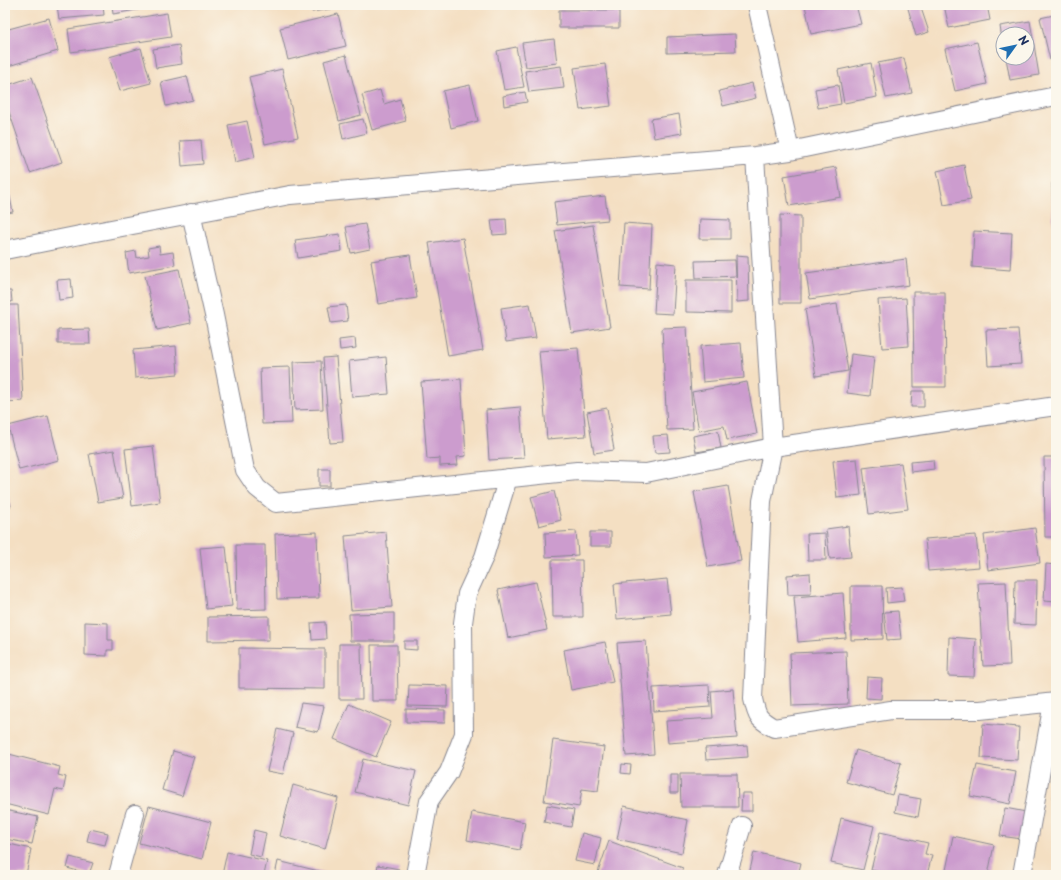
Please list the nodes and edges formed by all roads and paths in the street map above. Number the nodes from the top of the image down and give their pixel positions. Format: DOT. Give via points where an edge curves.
graph roads {
  1 [pos="757,5"];
  2 [pos="1056,96"];
  3 [pos="790,151"];
  4 [pos="755,156"];
  5 [pos="191,213"];
  6 [pos="5,250"];
  7 [pos="1056,406"];
  8 [pos="773,447"];
  9 [pos="508,478"];
  10 [pos="1055,702"];
  11 [pos="134,814"];
  12 [pos="742,826"];
  13 [pos="118,875"];
  14 [pos="415,875"];
  15 [pos="727,875"];
  16 [pos="1022,875"];
  1 -- 3 [label="street"];
  2 -- 3 [label="street"];
  3 -- 4 [label="street"];
  4 -- 5 [label="street" via="290,195"];
  4 -- 8 [label="street"];
  5 -- 6 [label="street"];
  5 -- 9 [label="street" via="245,470 257,488 276,503"];
  7 -- 8 [label="street"];
  8 -- 9 [label="street" via="646,472 577,471"];
  8 -- 10 [label="street" via="762,501 754,676 753,699 761,721 774,728 891,710 980,710"];
  9 -- 14 [label="street" via="484,557 467,594 463,623 464,734 449,772 429,801"];
  10 -- 16 [label="street"];
  11 -- 13 [label="street"];
  12 -- 15 [label="street"];
}
